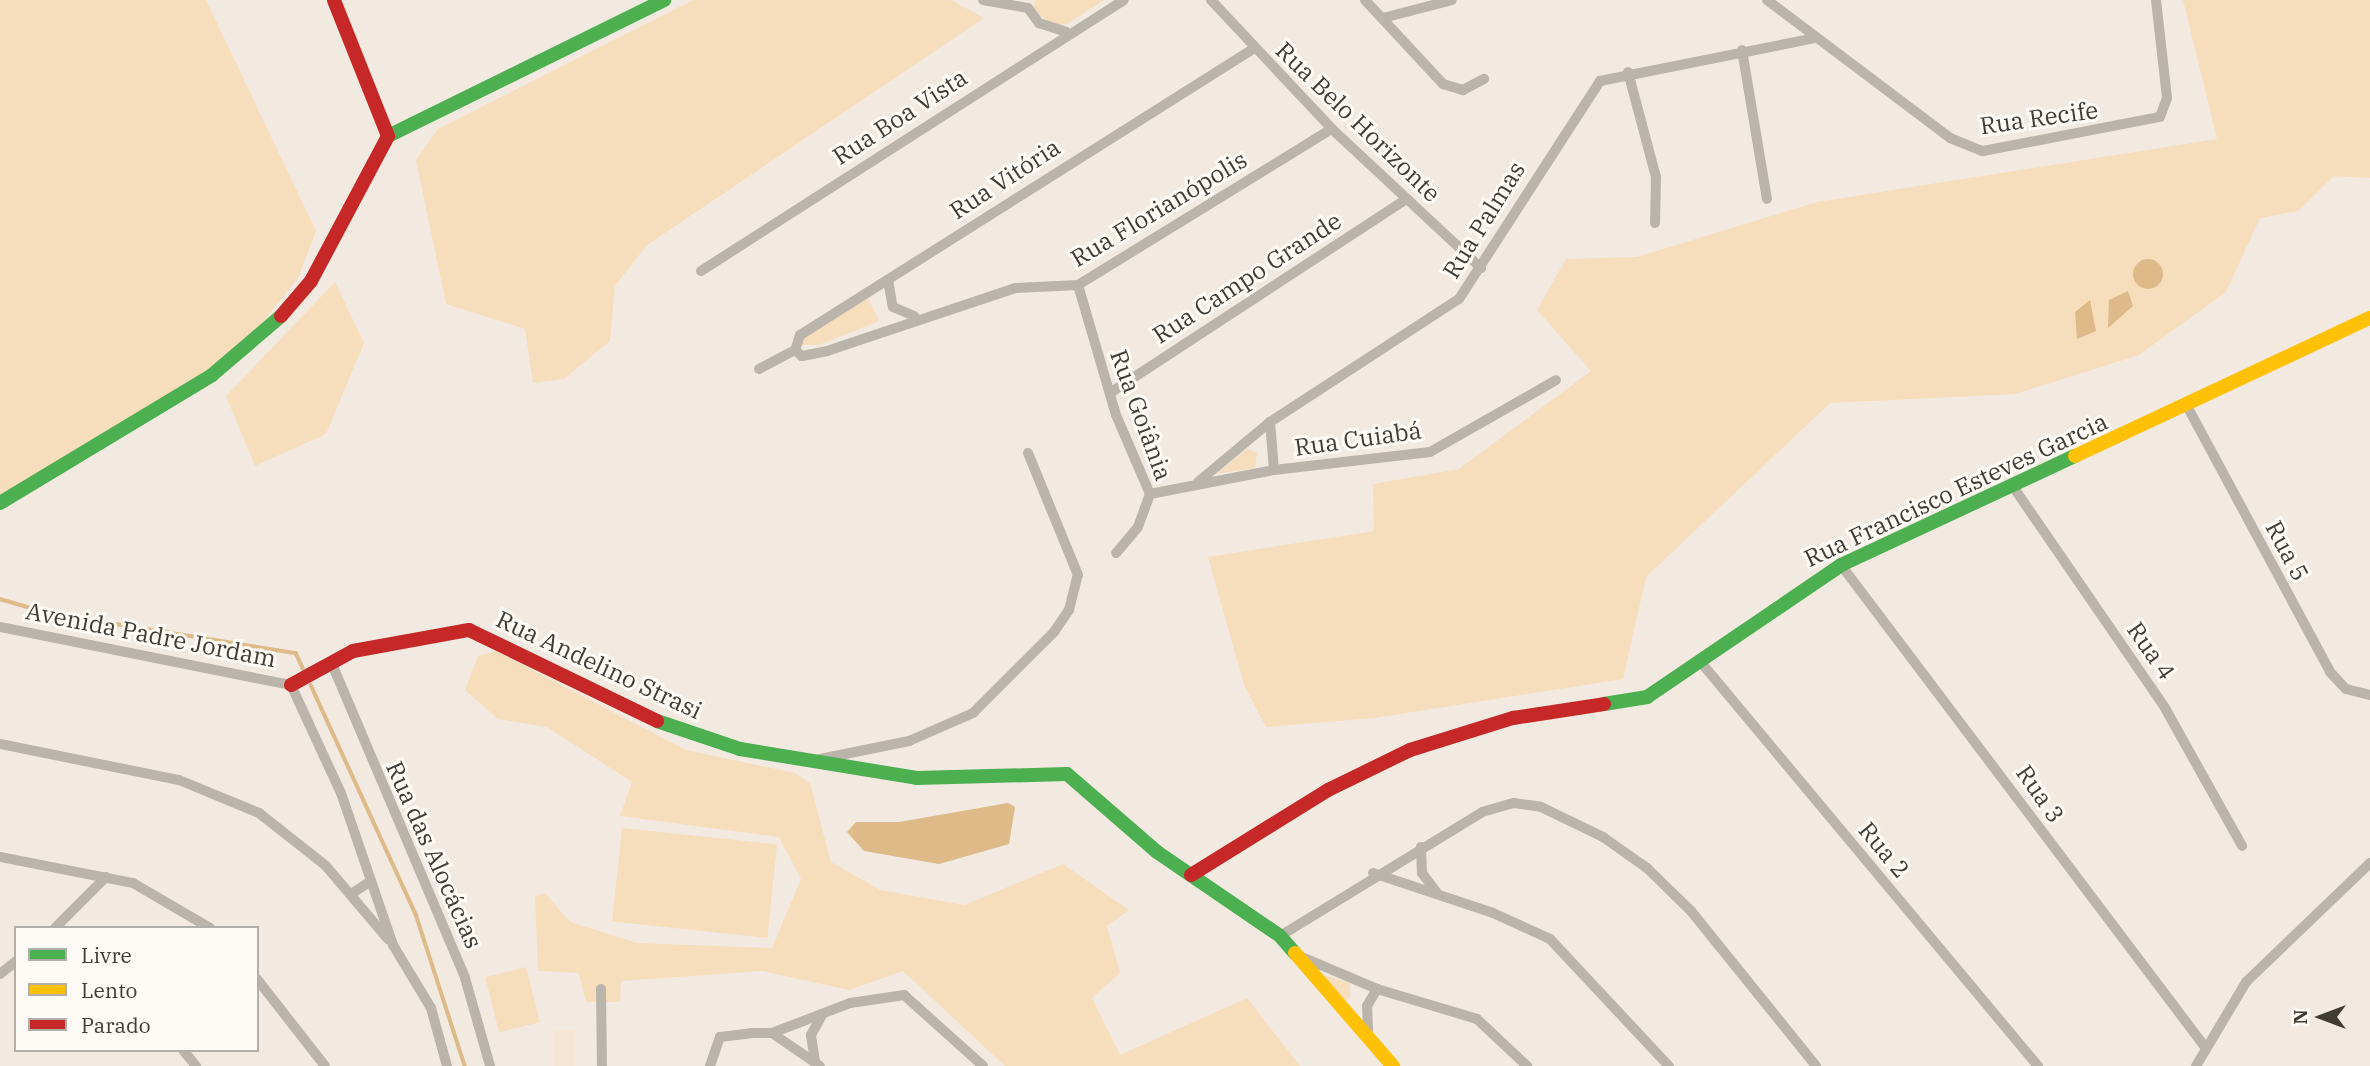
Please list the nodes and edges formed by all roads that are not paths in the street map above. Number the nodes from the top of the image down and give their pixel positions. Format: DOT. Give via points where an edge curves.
graph roads {
  1 [pos="334,0"];
  2 [pos="664,0"];
  3 [pos="984,0"];
  4 [pos="1211,0"];
  5 [pos="1365,0"];
  6 [pos="1452,0"];
  7 [pos="1767,0"];
  8 [pos="2156,0"];
  9 [pos="1122,1"];
  10 [pos="1029,4"];
  11 [pos="1383,18"];
  12 [pos="1068,32"];
  13 [pos="1815,38"];
  14 [pos="1253,49"];
  15 [pos="1742,50"];
  16 [pos="1628,72"];
  17 [pos="1484,79"];
  18 [pos="1332,129"];
  19 [pos="388,136"];
  20 [pos="1407,199"];
  21 [pos="1767,199"];
  22 [pos="1655,223"];
  23 [pos="1480,268"];
  24 [pos="701,271"];
  25 [pos="888,280"];
  26 [pos="1077,285"];
  27 [pos="916,317"];
  28 [pos="2370,318"];
  29 [pos="796,352"];
  30 [pos="759,369"];
  31 [pos="1556,380"];
  32 [pos="1110,393"];
  33 [pos="2188,405"];
  34 [pos="1270,422"];
  35 [pos="1028,453"];
  36 [pos="1274,470"];
  37 [pos="1198,482"];
  38 [pos="2014,488"];
  39 [pos="1150,494"];
  40 [pos="0,503"];
  41 [pos="1116,553"];
  42 [pos="1841,565"];
  43 [pos="0,627"];
  44 [pos="1699,660"];
  45 [pos="331,664"];
  46 [pos="291,685"];
  47 [pos="2370,695"];
  48 [pos="0,744"];
  49 [pos="809,761"];
  50 [pos="2242,845"];
  51 [pos="1421,847"];
  52 [pos="0,857"];
  53 [pos="2370,863"];
  54 [pos="1373,873"];
  55 [pos="1191,875"];
  56 [pos="106,877"];
  57 [pos="371,881"];
  58 [pos="351,894"];
  59 [pos="1439,894"];
  60 [pos="57,926"];
  61 [pos="207,926"];
  62 [pos="1280,936"];
  63 [pos="393,945"];
  64 [pos="1302,957"];
  65 [pos="14,963"];
  66 [pos="0,974"];
  67 [pos="259,982"];
  68 [pos="601,989"];
  69 [pos="1377,989"];
  70 [pos="821,1016"];
  71 [pos="1368,1031"];
  72 [pos="772,1033"];
  73 [pos="2205,1047"];
  74 [pos="185,1052"];
  75 [pos="710,1061"];
  76 [pos="817,1064"];
  77 [pos="196,1066"];
  78 [pos="325,1066"];
  79 [pos="447,1066"];
  80 [pos="490,1066"];
  81 [pos="602,1066"];
  82 [pos="983,1066"];
  83 [pos="1394,1066"];
  84 [pos="1527,1066"];
  85 [pos="1669,1066"];
  86 [pos="1816,1066"];
  87 [pos="2038,1066"];
  88 [pos="2196,1066"];
  1 -- 19 [label="street"];
  2 -- 19 [label="street"];
  3 -- 10 [label="street"];
  4 -- 14 [label="street, Rua Belo Horizonte"];
  5 -- 11 [label="street"];
  6 -- 11 [label="street"];
  7 -- 13 [label="street, Rua Recife"];
  8 -- 13 [label="street, Rua Recife" via="2167,98 2160,117 1994,150 1975,150 1950,138"];
  9 -- 12 [label="street, Rua Boa Vista"];
  10 -- 12 [label="street" via="1039,23"];
  11 -- 17 [label="street" via="1450,88"];
  12 -- 24 [label="street, Rua Boa Vista"];
  13 -- 15 [label="street, Rua Palmas"];
  14 -- 18 [label="street, Rua Belo Horizonte"];
  14 -- 25 [label="street, Rua Vitória"];
  15 -- 16 [label="street, Rua Palmas"];
  15 -- 21 [label="street"];
  16 -- 22 [label="street" via="1656,177"];
  16 -- 23 [label="street, Rua Palmas" via="1593,87"];
  18 -- 20 [label="street, Rua Belo Horizonte"];
  18 -- 26 [label="street, Rua Florianópolis"];
  19 -- 40 [label="street" via="311,281 270,328 151,415"];
  20 -- 23 [label="street, Rua Belo Horizonte"];
  20 -- 32 [label="street, Rua Campo Grande"];
  23 -- 34 [label="street, Rua Palmas" via="1459,299 1431,321"];
  25 -- 27 [label="street" via="893,307"];
  25 -- 29 [label="street, Rua Vitória" via="800,335"];
  26 -- 27 [label="street, Rua Florianópolis" via="1015,288"];
  26 -- 32 [label="street, Rua Goiânia"];
  27 -- 29 [label="street, Rua Florianópolis" via="827,351"];
  28 -- 33 [label="street, Rua Francisco Esteves Garcia"];
  29 -- 30 [label="street"];
  31 -- 36 [label="street, Rua Cuiabá" via="1430,452"];
  32 -- 39 [label="street, Rua Goiânia"];
  33 -- 38 [label="street, Rua Francisco Esteves Garcia"];
  33 -- 47 [label="street, Rua 5" via="2330,673 2346,689"];
  34 -- 36 [label="street"];
  34 -- 37 [label="street, Rua Palmas"];
  35 -- 49 [label="street" via="1078,575 1069,610 1054,632 974,713 909,741"];
  36 -- 37 [label="street, Rua Cuiabá"];
  37 -- 39 [label="street, Rua Cuiabá"];
  38 -- 42 [label="street, Rua Francisco Esteves Garcia"];
  38 -- 50 [label="street, Rua 4" via="2165,708"];
  39 -- 41 [label="street, Rua Goiânia" via="1138,527"];
  42 -- 44 [label="street, Rua Francisco Esteves Garcia"];
  42 -- 73 [label="street, Rua 3"];
  43 -- 46 [label="street, Avenida Padre Jordam"];
  44 -- 55 [label="street, Rua Francisco Esteves Garcia" via="1637,701 1513,718 1386,760"];
  44 -- 87 [label="street, Rua 2"];
  45 -- 46 [label="street, Rua Andelino Strasi"];
  45 -- 49 [label="street, Rua Andelino Strasi" via="376,645 469,630 695,737"];
  45 -- 80 [label="street, Rua das Alocácias" via="465,978"];
  46 -- 57 [label="street, Avenida Padre Jordam" via="321,740"];
  48 -- 58 [label="street" via="140,770 234,802 302,845"];
  49 -- 55 [label="street, Rua Andelino Strasi" via="929,779 1067,774"];
  51 -- 54 [label="street"];
  51 -- 59 [label="street" via="1422,873"];
  51 -- 86 [label="street" via="1482,811 1514,803 1541,807 1603,837 1691,911"];
  52 -- 56 [label="street"];
  53 -- 73 [label="street" via="2253,973"];
  54 -- 59 [label="street"];
  54 -- 62 [label="street"];
  55 -- 62 [label="street, Rua Andelino Strasi"];
  56 -- 60 [label="street"];
  56 -- 61 [label="street" via="153,891"];
  57 -- 58 [label="street"];
  57 -- 63 [label="street, Avenida Padre Jordam"];
  58 -- 63 [label="street"];
  59 -- 85 [label="street" via="1550,939"];
  62 -- 64 [label="street, Rua Andelino Strasi"];
  63 -- 79 [label="street" via="431,1008"];
  64 -- 69 [label="street"];
  64 -- 71 [label="street, Rua Andelino Strasi"];
  65 -- 66 [label="street"];
  67 -- 78 [label="street"];
  68 -- 81 [label="street"];
  69 -- 71 [label="street" via="1367,1006"];
  69 -- 84 [label="street" via="1477,1019"];
  70 -- 72 [label="street"];
  70 -- 76 [label="street" via="811,1035"];
  70 -- 82 [label="street" via="871,997 912,998"];
  71 -- 83 [label="street, Rua Andelino Strasi"];
  72 -- 75 [label="street" via="725,1034"];
  72 -- 76 [label="street"];
  73 -- 88 [label="street"];
  74 -- 77 [label="street"];
}
